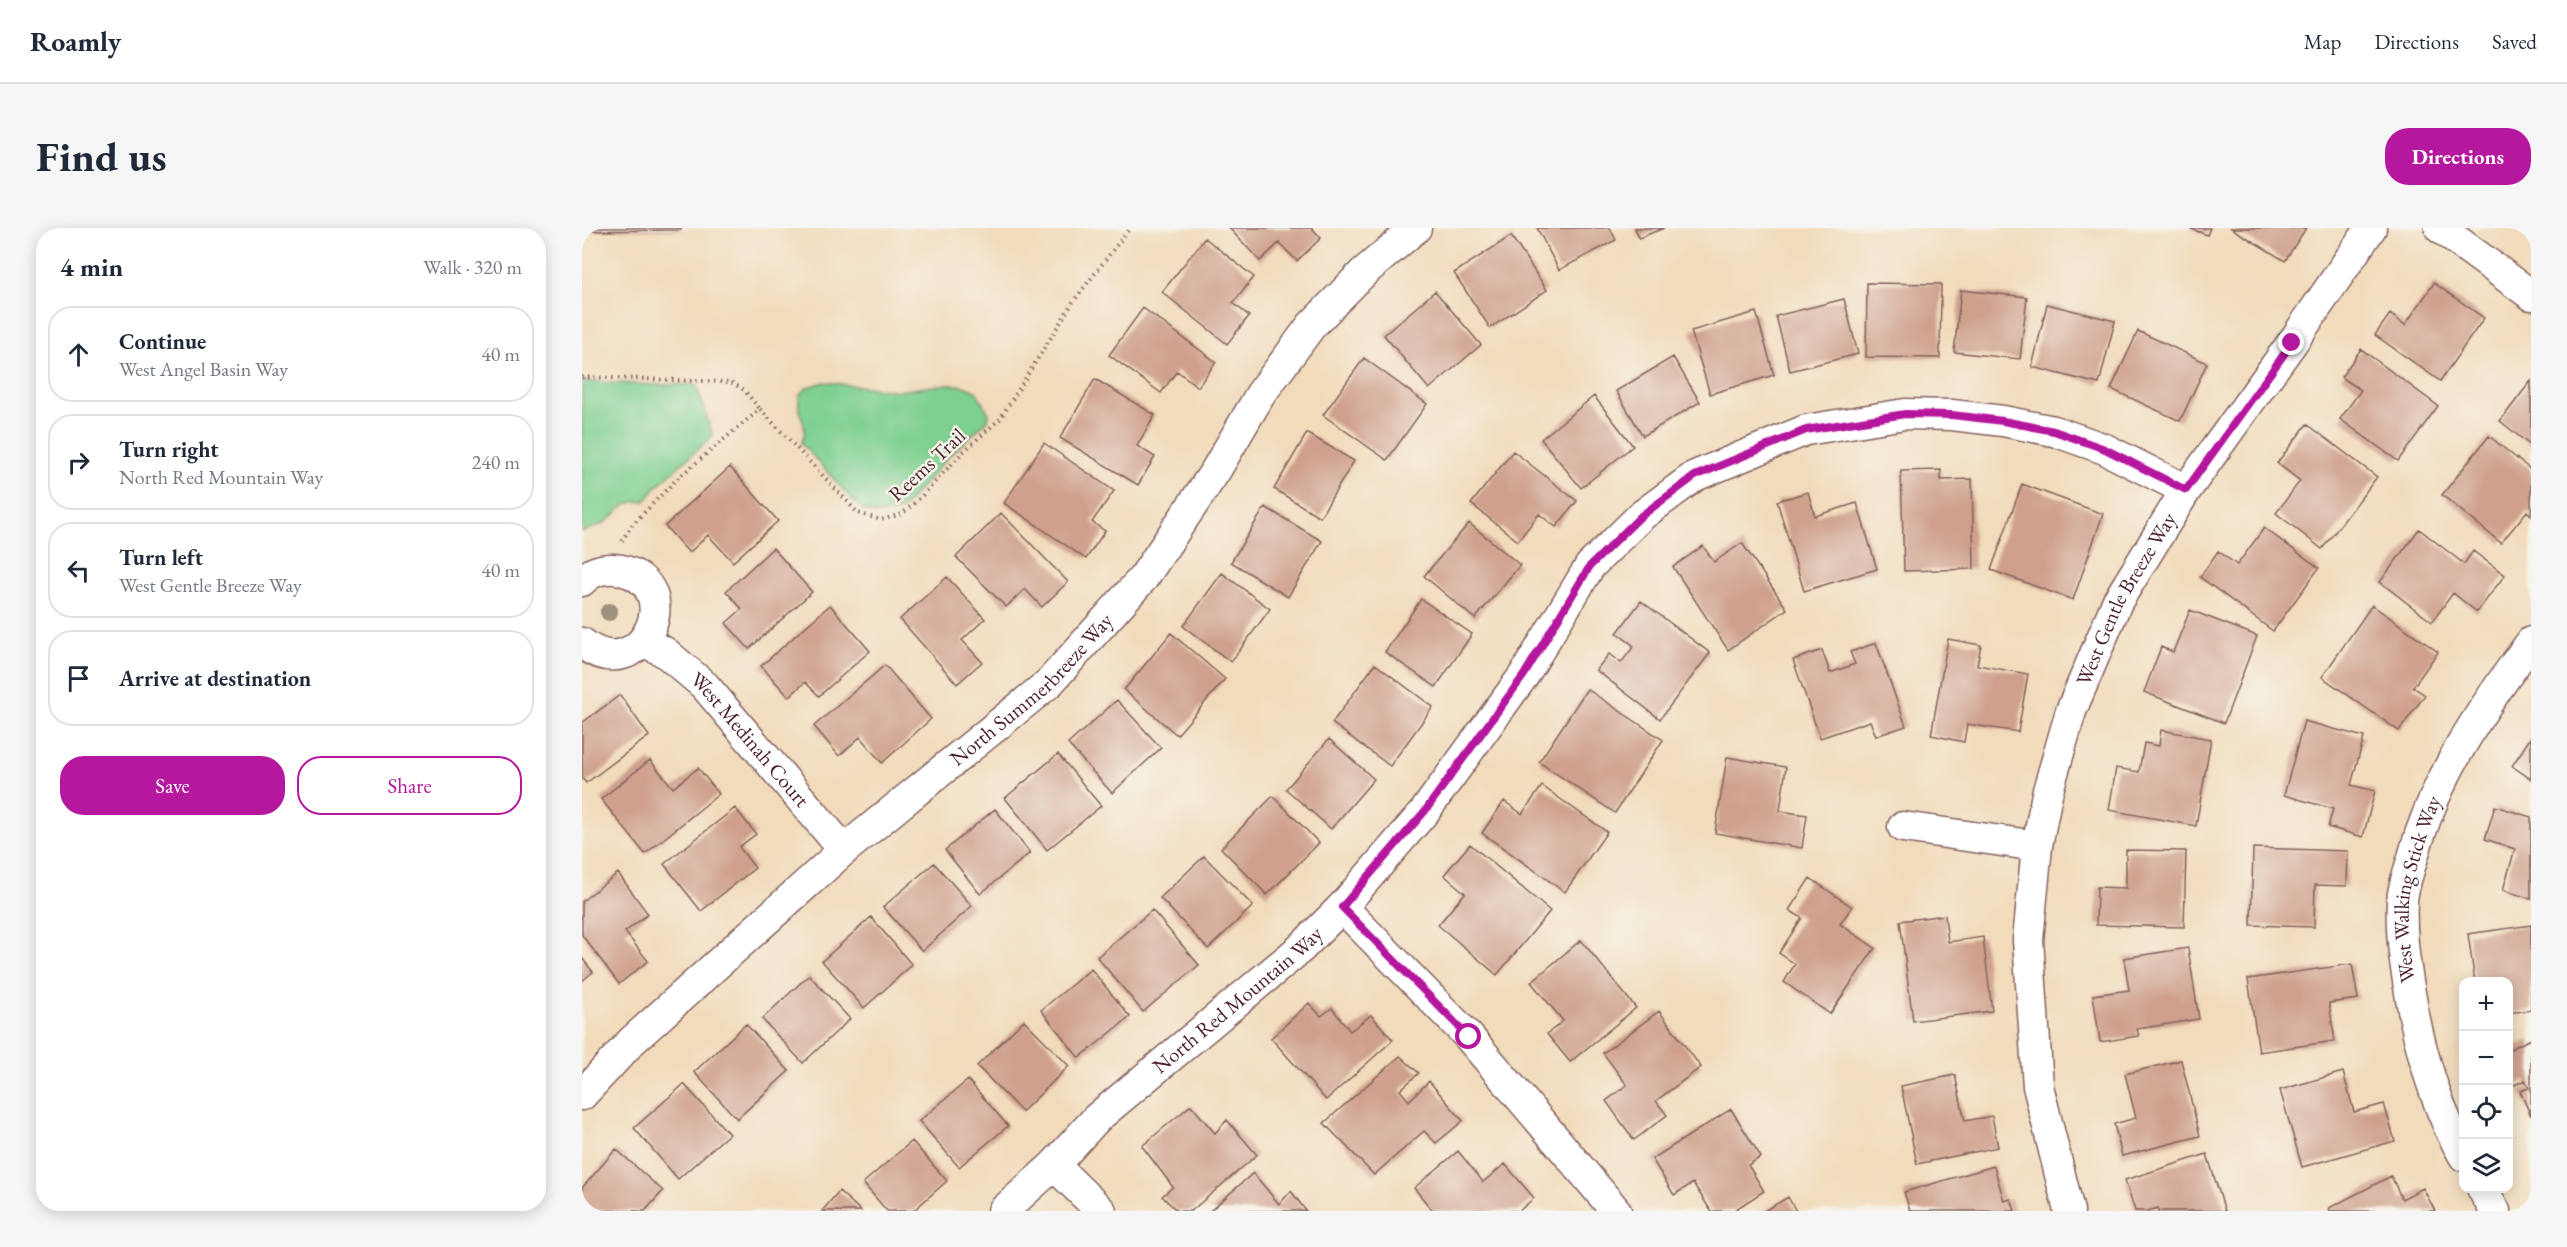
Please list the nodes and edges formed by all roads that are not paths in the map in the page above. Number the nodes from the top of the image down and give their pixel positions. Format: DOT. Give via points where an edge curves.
graph roads {
  1 [pos="1416,228"];
  2 [pos="2372,228"];
  3 [pos="2440,228"];
  4 [pos="2531,295"];
  5 [pos="2186,490"];
  6 [pos="582,581"];
  7 [pos="644,641"];
  8 [pos="2531,642"];
  9 [pos="582,644"];
  10 [pos="1903,826"];
  11 [pos="2037,846"];
  12 [pos="844,850"];
  13 [pos="1342,907"];
  14 [pos="582,1095"];
  15 [pos="2459,1147"];
  16 [pos="1054,1165"];
  17 [pos="2485,1193"];
  18 [pos="1004,1211"];
  19 [pos="1101,1211"];
  20 [pos="1616,1211"];
  21 [pos="2069,1211"];
  22 [pos="2495,1211"];
  1 -- 12 [label="street, North Summerbreeze Way" via="1363,273 1311,326 1260,395 1216,470 1144,577 1049,682"];
  2 -- 5 [label="street, West Gentle Breeze Way"];
  3 -- 4 [label="street"];
  5 -- 11 [label="street, West Gentle Breeze Way" via="2117,602 2071,711 2047,794"];
  5 -- 13 [label="street, North Red Mountain Way" via="2105,449 2054,431 1952,415 1905,414 1806,430 1695,476 1641,516 1590,566 1524,675 1431,802"];
  6 -- 7 [label="street" via="600,570 614,568 640,579 651,596 655,616"];
  7 -- 9 [label="street" via="620,655 605,655"];
  7 -- 12 [label="street, West Medinah Court" via="666,653 705,686"];
  8 -- 15 [label="street, West Walking Stick Way" via="2487,703 2447,770 2419,836 2402,900 2403,959 2418,1035 2430,1084"];
  10 -- 11 [label="street"];
  11 -- 21 [label="street, West Gentle Breeze Way" via="2028,940 2038,1086"];
  12 -- 14 [label="street, North Summerbreeze Way" via="632,1041"];
  13 -- 16 [label="street, North Red Mountain Way" via="1301,948 1097,1118"];
  13 -- 20 [label="street" via="1469,1037"];
  16 -- 18 [label="street, North Red Mountain Way"];
  16 -- 19 [label="street"];
  17 -- 22 [label="street"];
}
